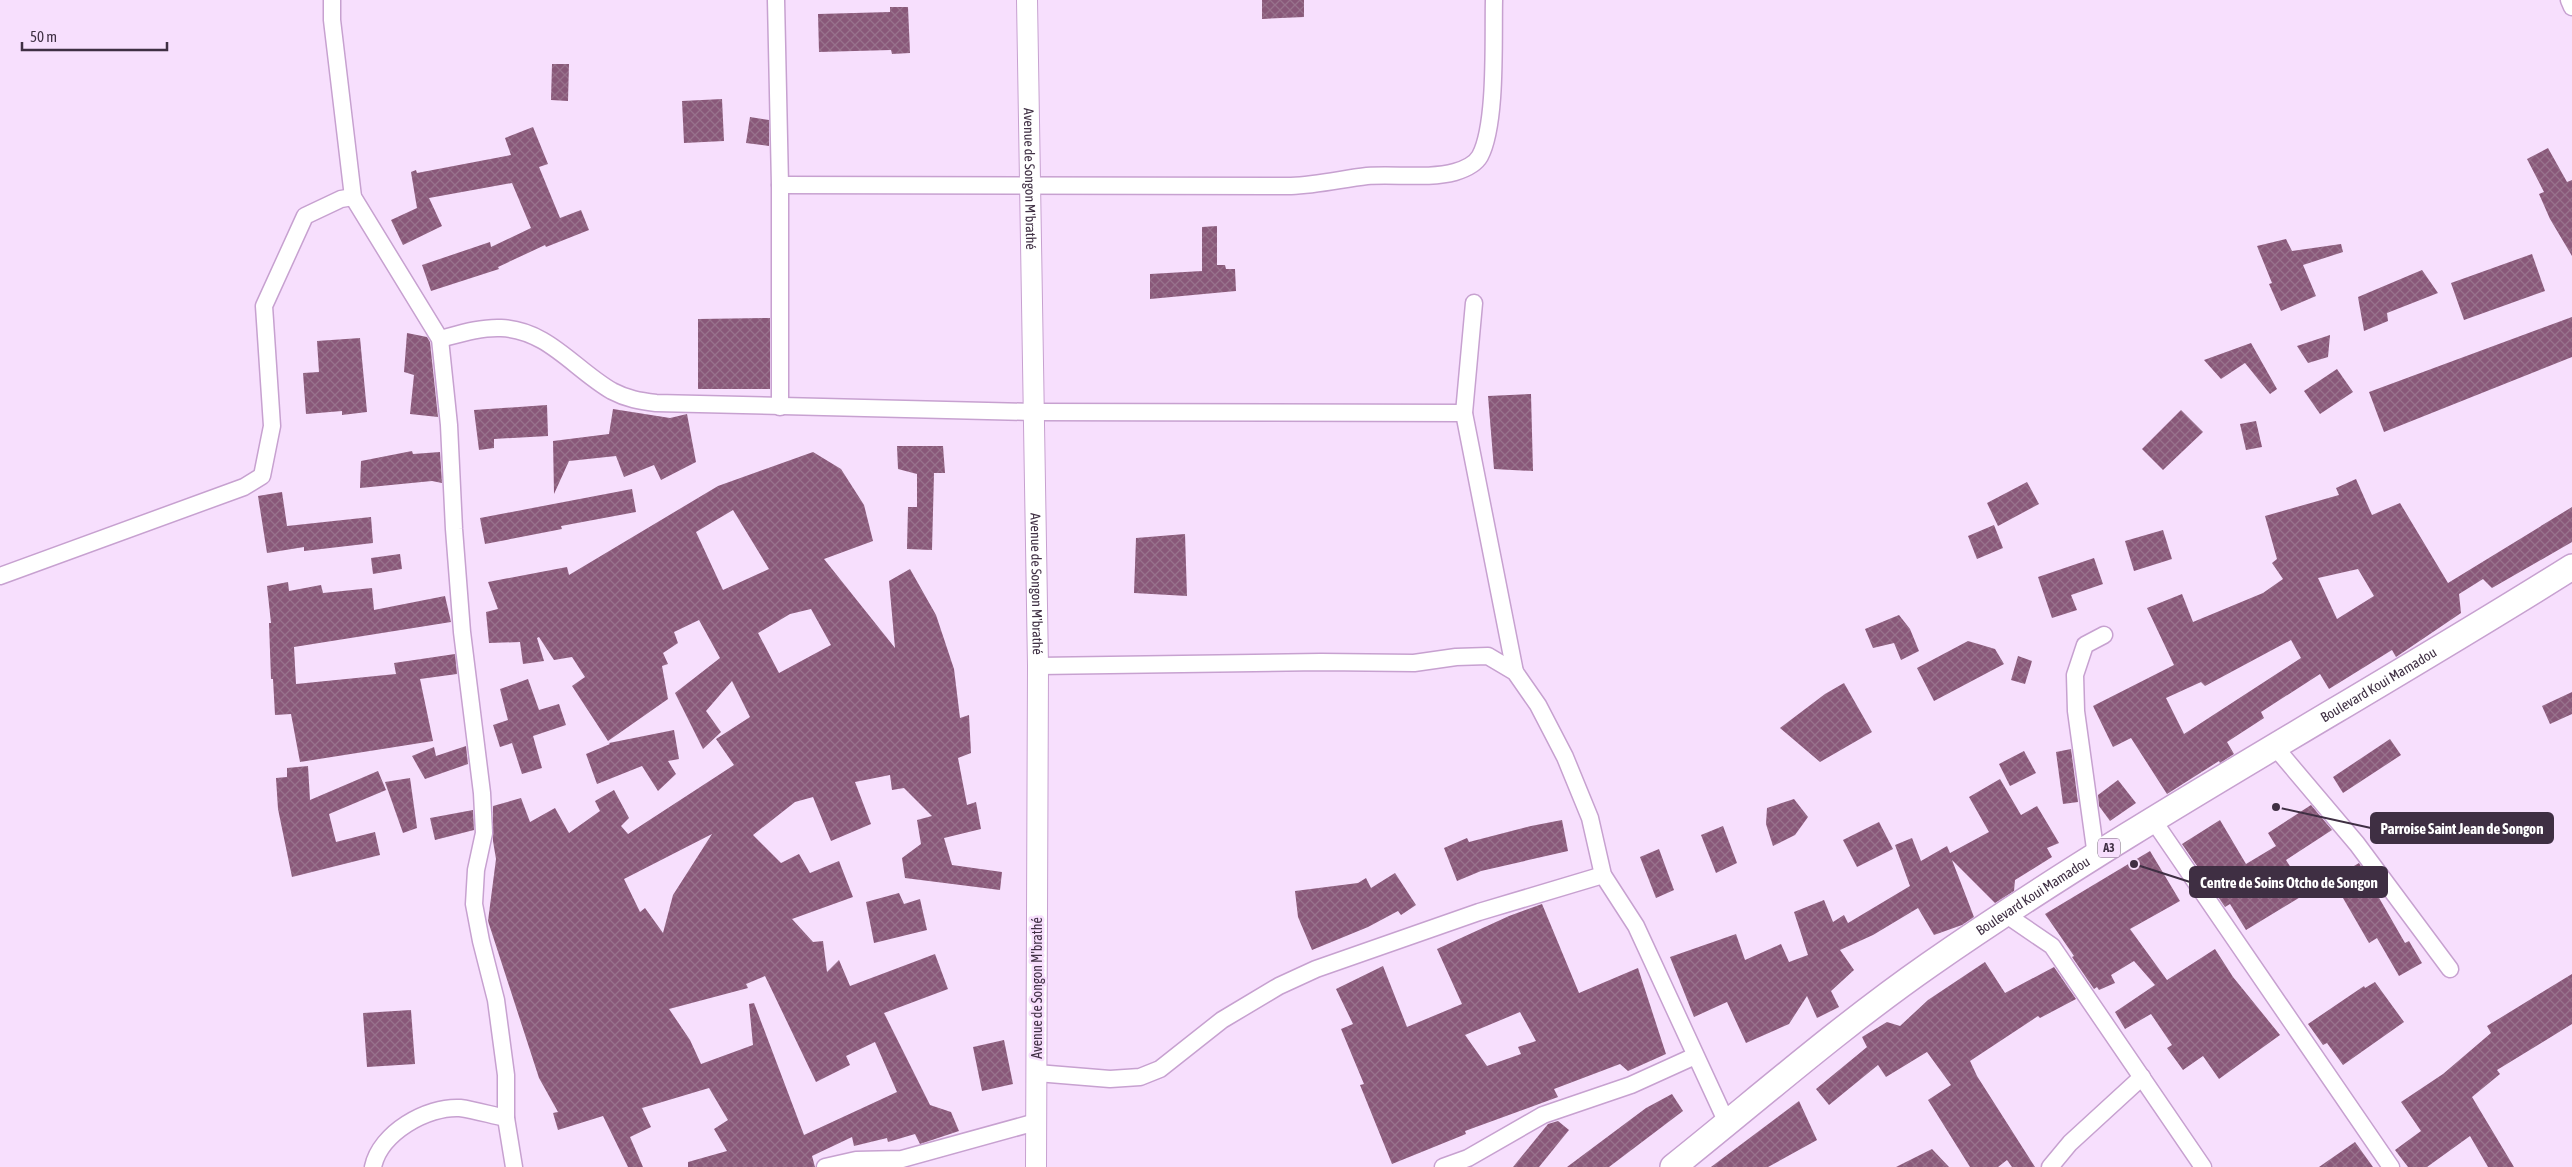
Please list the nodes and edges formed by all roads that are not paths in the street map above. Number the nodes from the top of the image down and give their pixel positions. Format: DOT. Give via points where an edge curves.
graph roads {
  1 [pos="332,0"];
  2 [pos="776,0"];
  3 [pos="1027,0"];
  4 [pos="1494,0"];
  5 [pos="2569,0"];
  6 [pos="2572,8"];
  7 [pos="780,185"];
  8 [pos="1030,187"];
  9 [pos="353,198"];
  10 [pos="1474,303"];
  11 [pos="440,338"];
  12 [pos="780,407"];
  13 [pos="1033,412"];
  14 [pos="1464,413"];
  15 [pos="2572,567"];
  16 [pos="0,576"];
  17 [pos="2104,635"];
  18 [pos="1038,666"];
  19 [pos="1515,672"];
  20 [pos="2275,747"];
  21 [pos="2153,820"];
  22 [pos="2096,856"];
  23 [pos="1604,876"];
  24 [pos="2006,914"];
  25 [pos="2450,969"];
  26 [pos="1695,1056"];
  27 [pos="1037,1074"];
  28 [pos="2142,1077"];
  29 [pos="506,1118"];
  30 [pos="1036,1122"];
  31 [pos="1728,1123"];
  32 [pos="903,1163"];
  33 [pos="373,1167"];
  34 [pos="514,1167"];
  35 [pos="825,1167"];
  36 [pos="1036,1167"];
  37 [pos="1443,1167"];
  38 [pos="1673,1167"];
  39 [pos="2050,1167"];
  40 [pos="2203,1167"];
  41 [pos="2391,1167"];
  1 -- 9 [label="street"];
  2 -- 7 [label="street"];
  3 -- 8 [label="street, Avenue de Songon M'brathé"];
  4 -- 8 [label="street" via="1487,130 1480,156 1471,166 1453,172 1366,176 1308,185"];
  5 -- 6 [label="street"];
  7 -- 8 [label="street"];
  7 -- 12 [label="street"];
  8 -- 13 [label="street, Avenue de Songon M'brathé"];
  9 -- 11 [label="street"];
  9 -- 16 [label="street" via="305,216 264,306 272,426 262,476 244,487"];
  10 -- 14 [label="street"];
  11 -- 12 [label="street" via="500,328 526,332 555,347 612,390 632,400"];
  11 -- 29 [label="street" via="462,623 482,793 484,833 476,870 474,904 496,1000 506,1075"];
  12 -- 13 [label="street"];
  13 -- 14 [label="street"];
  13 -- 18 [label="street, Avenue de Songon M'brathé"];
  14 -- 19 [label="street"];
  15 -- 20 [label="main road, Boulevard Koui Mamadou / A3"];
  17 -- 22 [label="street" via="2085,645 2075,675 2076,711"];
  18 -- 19 [label="street" via="1414,663 1488,656"];
  18 -- 27 [label="street, Avenue de Songon M'brathé"];
  19 -- 23 [label="street" via="1538,705 1565,757 1590,818"];
  20 -- 21 [label="main road, Boulevard Koui Mamadou / A3"];
  20 -- 25 [label="street" via="2357,844"];
  21 -- 22 [label="main road, Boulevard Koui Mamadou / A3"];
  21 -- 41 [label="street"];
  22 -- 24 [label="main road, Boulevard Koui Mamadou / A3"];
  23 -- 26 [label="street" via="1636,926"];
  23 -- 27 [label="street" via="1479,912 1316,969 1222,1020 1160,1069 1140,1077 1110,1079"];
  24 -- 28 [label="street" via="2052,946"];
  24 -- 31 [label="main road, Boulevard Koui Mamadou / A3" via="1927,967 1826,1042"];
  26 -- 31 [label="street"];
  26 -- 37 [label="street" via="1632,1086 1544,1115 1468,1158"];
  27 -- 30 [label="street, Avenue de Songon M'brathé"];
  28 -- 39 [label="street" via="2070,1143"];
  28 -- 40 [label="street"];
  29 -- 33 [label="street" via="459,1108 428,1113 394,1131 375,1158"];
  29 -- 34 [label="street"];
  30 -- 32 [label="street"];
  30 -- 36 [label="street, Avenue de Songon M'brathé"];
  31 -- 38 [label="main road, Boulevard Koui Mamadou / A3"];
  32 -- 35 [label="street" via="856,1160"];
}
